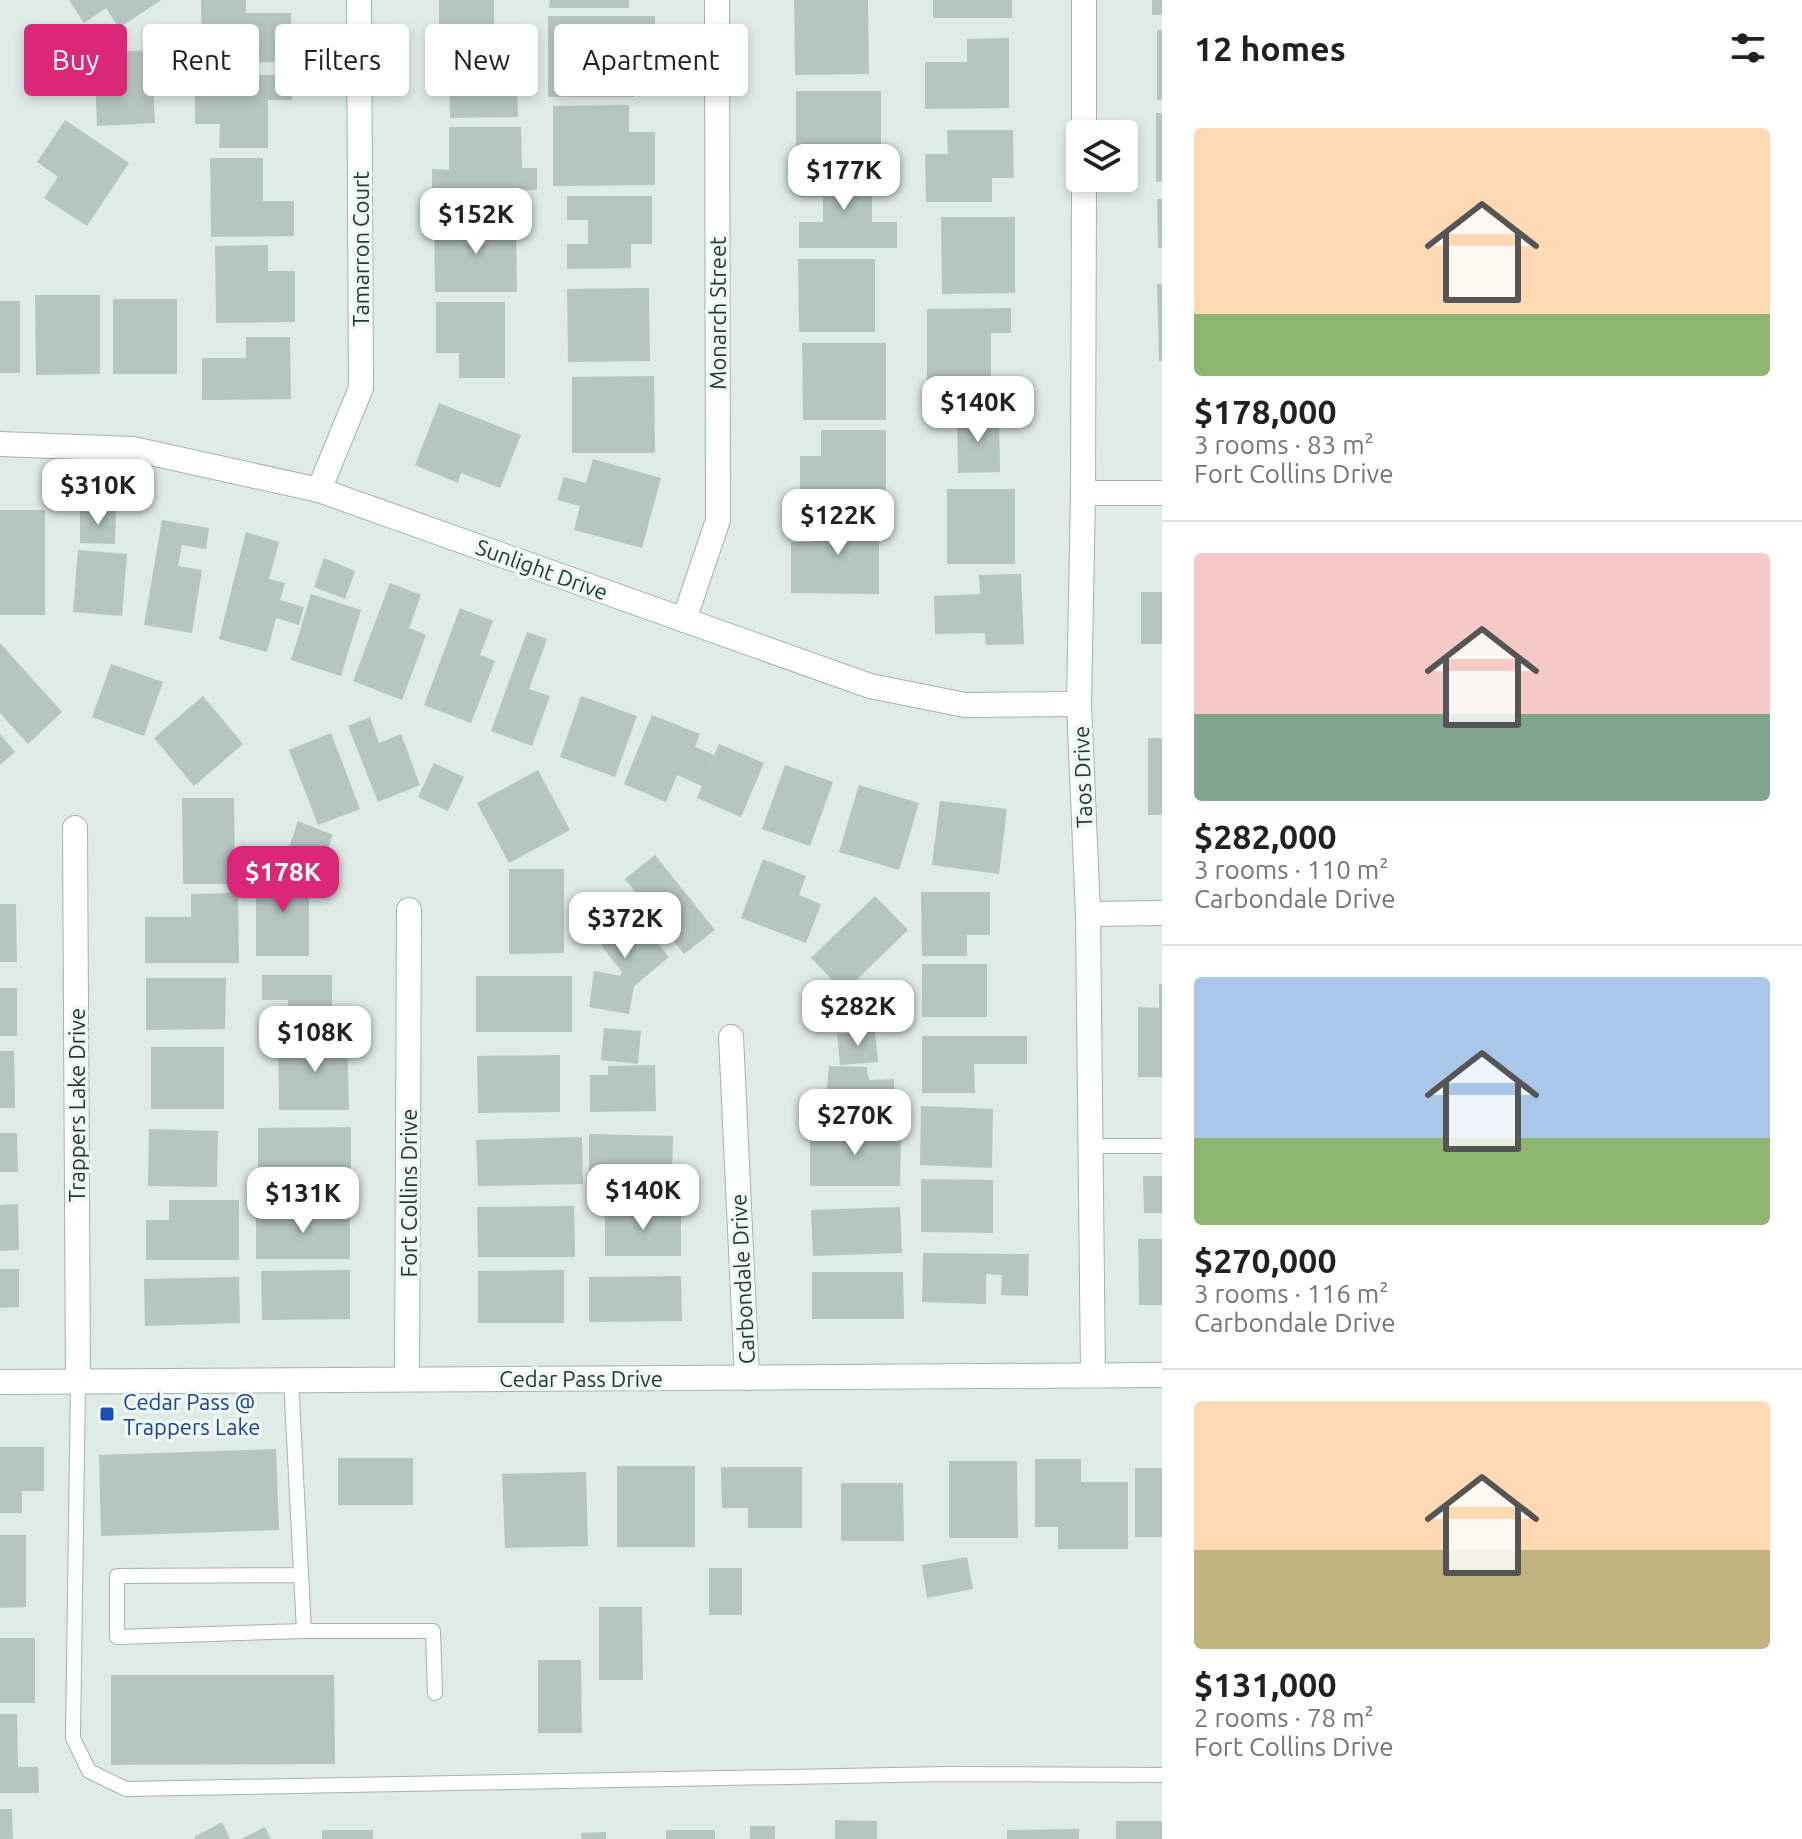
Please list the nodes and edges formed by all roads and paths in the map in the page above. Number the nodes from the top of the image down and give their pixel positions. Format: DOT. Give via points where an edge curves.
graph roads {
  1 [pos="359,0"];
  2 [pos="717,0"];
  3 [pos="1084,0"];
  4 [pos="1084,120"];
  5 [pos="1084,192"];
  6 [pos="0,444"];
  7 [pos="319,490"];
  8 [pos="1083,493"];
  9 [pos="1162,493"];
  10 [pos="684,620"];
  11 [pos="1079,704"];
  12 [pos="75,828"];
  13 [pos="409,910"];
  14 [pos="1162,913"];
  15 [pos="1088,914"];
  16 [pos="731,1037"];
  17 [pos="1091,1146"];
  18 [pos="1162,1146"];
  19 [pos="1093,1375"];
  20 [pos="1162,1375"];
  21 [pos="747,1378"];
  22 [pos="291,1379"];
  23 [pos="407,1379"];
  24 [pos="0,1382"];
  25 [pos="78,1382"];
  26 [pos="301,1575"];
  27 [pos="304,1631"];
  28 [pos="435,1693"];
  29 [pos="1162,1775"];
  1 -- 7 [label="street, Tamarron Court" via="361,388"];
  2 -- 10 [label="street, Monarch Street" via="718,520"];
  3 -- 4 [label="street"];
  5 -- 8 [label="street, Taos Drive"];
  6 -- 7 [label="street, Sunlight Drive" via="133,449"];
  7 -- 10 [label="street, Sunlight Drive"];
  8 -- 9 [label="street"];
  8 -- 11 [label="street, Taos Drive"];
  10 -- 11 [label="street, Sunlight Drive" via="870,686 965,705"];
  11 -- 15 [label="street, Taos Drive"];
  12 -- 25 [label="street, Trappers Lake Drive"];
  13 -- 23 [label="street, Fort Collins Drive"];
  14 -- 15 [label="street"];
  15 -- 17 [label="street, Taos Drive"];
  16 -- 21 [label="street, Carbondale Drive"];
  17 -- 18 [label="lane"];
  17 -- 19 [label="street, Taos Drive"];
  19 -- 20 [label="street, Cedar Pass Drive"];
  19 -- 21 [label="street, Cedar Pass Drive"];
  21 -- 23 [label="street, Cedar Pass Drive"];
  22 -- 23 [label="street, Cedar Pass Drive"];
  22 -- 25 [label="street, Cedar Pass Drive"];
  22 -- 26 [label="lane"];
  24 -- 25 [label="street, Cedar Pass Drive"];
  25 -- 29 [label="lane" via="73,1738 89,1771 126,1789"];
  26 -- 27 [label="lane"];
  26 -- 27 [label="lane" via="117,1576 117,1637"];
  27 -- 28 [label="lane" via="433,1631"];
}
